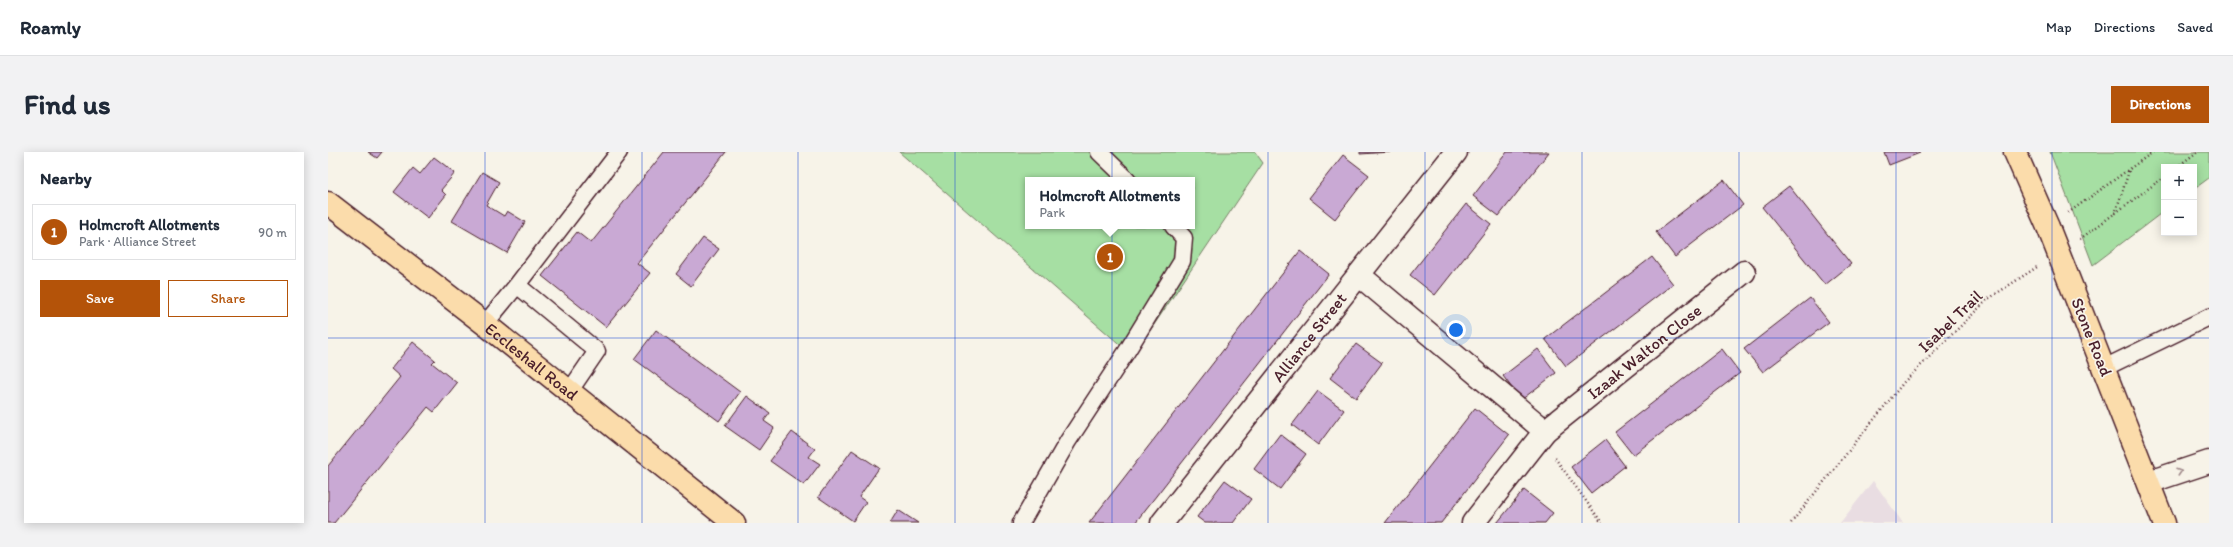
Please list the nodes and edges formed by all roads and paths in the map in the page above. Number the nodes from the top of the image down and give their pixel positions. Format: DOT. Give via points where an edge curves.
graph roads {
  1 [pos="619,152"];
  2 [pos="1099,152"];
  3 [pos="1456,152"];
  4 [pos="2015,152"];
  5 [pos="2153,152"];
  6 [pos="2197,152"];
  7 [pos="2181,164"];
  8 [pos="2130,167"];
  9 [pos="1125,177"];
  10 [pos="2161,179"];
  11 [pos="328,203"];
  12 [pos="2115,215"];
  13 [pos="2048,227"];
  14 [pos="1176,229"];
  15 [pos="2075,242"];
  16 [pos="2044,263"];
  17 [pos="1744,272"];
  18 [pos="1359,275"];
  19 [pos="517,285"];
  20 [pos="2209,317"];
  21 [pos="484,324"];
  22 [pos="2104,368"];
  23 [pos="569,392"];
  24 [pos="1545,431"];
  25 [pos="2209,462"];
  26 [pos="2149,482"];
  27 [pos="734,523"];
  28 [pos="1021,523"];
  29 [pos="1162,523"];
  30 [pos="1473,523"];
  31 [pos="1602,523"];
  32 [pos="1791,523"];
  33 [pos="2164,523"];
  1 -- 19 [label="lane"];
  2 -- 9 [label="lane"];
  3 -- 18 [label="street, Alliance Street"];
  4 -- 13 [label="main road, Stone Road"];
  5 -- 8 [label="path"];
  6 -- 7 [label="path"];
  8 -- 12 [label="path"];
  8 -- 13 [label="path"];
  10 -- 12 [label="path"];
  11 -- 21 [label="main road, Eccleshall Road"];
  12 -- 15 [label="path"];
  13 -- 22 [label="main road, Stone Road, bridge"];
  14 -- 28 [label="lane" via="1184,238 1182,261 1068,441"];
  16 -- 32 [label="path, Isabel Trail" via="1988,299 1904,382"];
  17 -- 24 [label="street, Izaak Walton Close"];
  18 -- 24 [label="street"];
  18 -- 29 [label="street, Alliance Street"];
  19 -- 21 [label="lane"];
  19 -- 23 [label="lane" via="597,351"];
  20 -- 22 [label="lane"];
  21 -- 23 [label="main road, Eccleshall Road"];
  22 -- 26 [label="main road, Stone Road"];
  23 -- 27 [label="main road, Eccleshall Road"];
  24 -- 30 [label="street, Izaak Walton Close"];
  24 -- 31 [label="path" via="1552,453"];
  26 -- 25 [label="street, one-way"];
  26 -- 33 [label="main road, Stone Road"];
}
